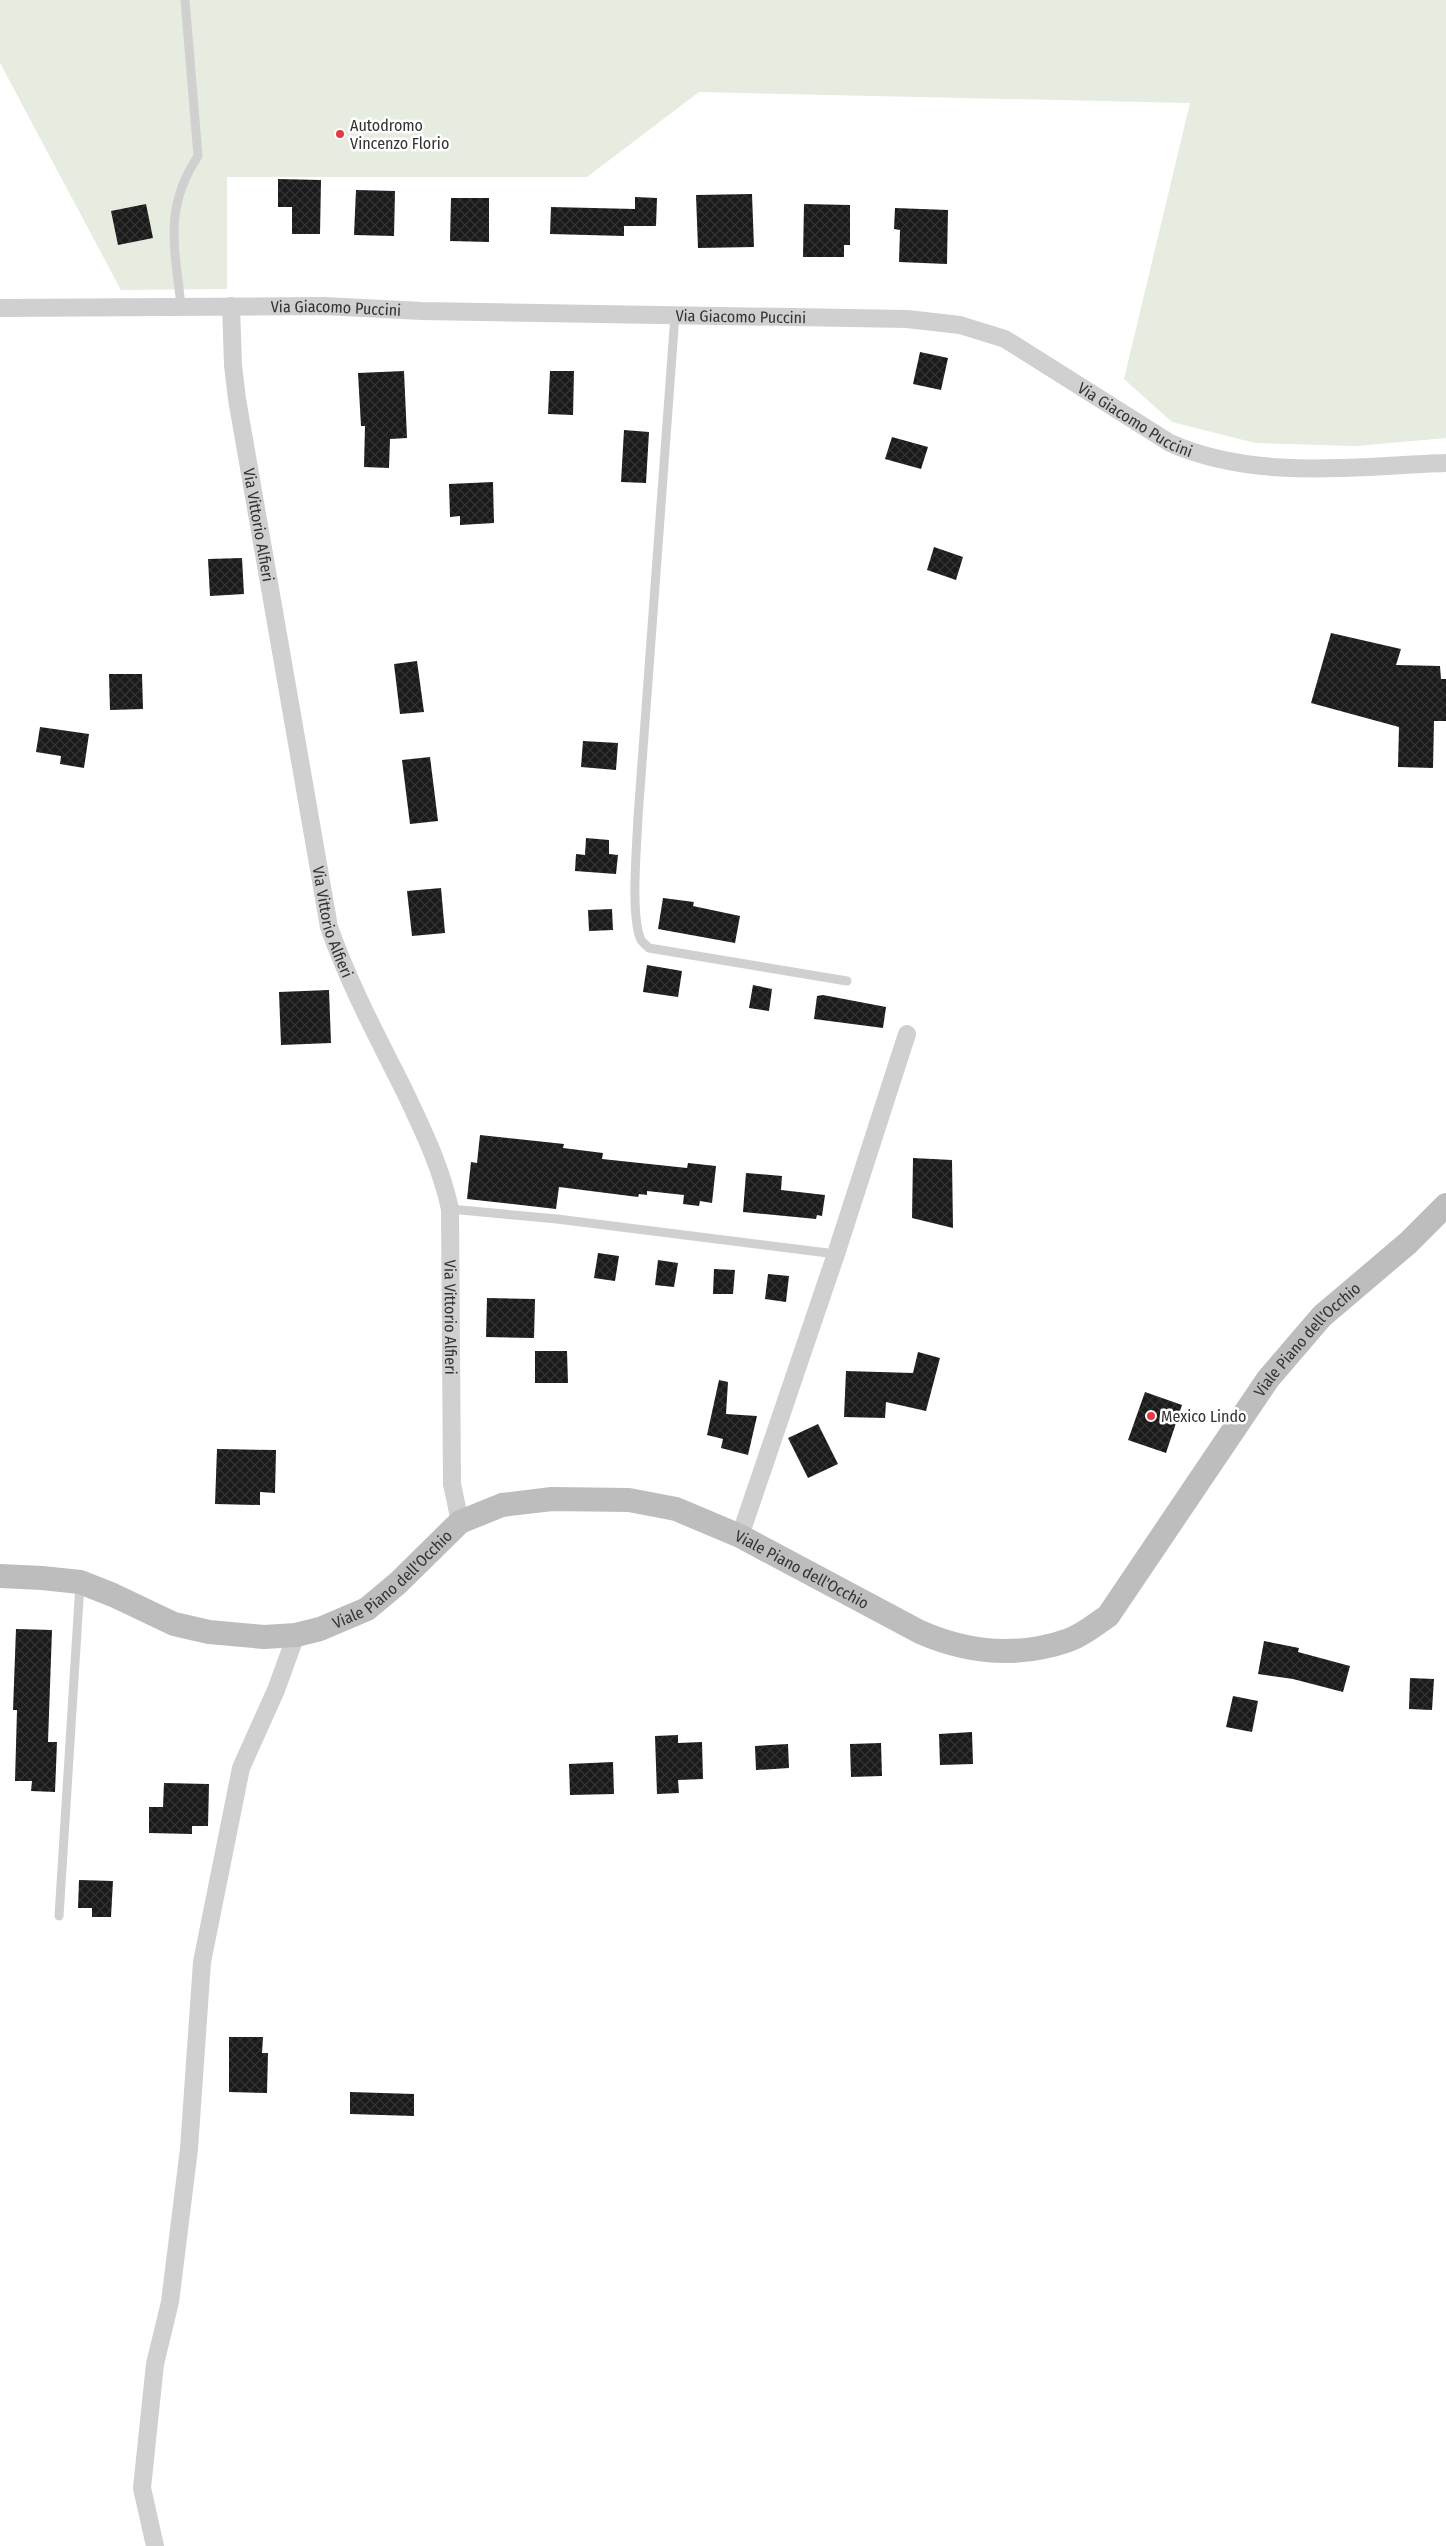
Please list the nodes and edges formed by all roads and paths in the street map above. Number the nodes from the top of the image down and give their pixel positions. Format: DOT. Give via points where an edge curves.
graph roads {
  1 [pos="185,0"];
  2 [pos="182,306"];
  3 [pos="231,306"];
  4 [pos="0,308"];
  5 [pos="675,315"];
  6 [pos="1446,463"];
  7 [pos="847,982"];
  8 [pos="907,1034"];
  9 [pos="1446,1205"];
  10 [pos="450,1209"];
  11 [pos="836,1254"];
  12 [pos="460,1522"];
  13 [pos="740,1536"];
  14 [pos="0,1576"];
  15 [pos="80,1582"];
  16 [pos="296,1635"];
  17 [pos="59,1916"];
  18 [pos="154,2546"];
  1 -- 2 [label="lane" via="198,156 189,169 174,209 173,228"];
  2 -- 3 [label="street, Via Giacomo Puccini"];
  2 -- 4 [label="street, Via Giacomo Puccini"];
  3 -- 5 [label="street, Via Giacomo Puccini"];
  3 -- 10 [label="street, Via Vittorio Alfieri" via="238,399 329,927 341,959 427,1138 444,1180"];
  5 -- 6 [label="street, Via Giacomo Puccini" via="860,317 960,325 1005,339 1170,443 1197,455 1244,465 1284,468"];
  5 -- 7 [label="lane" via="638,816 638,929 642,942 649,948"];
  8 -- 11 [label="street"];
  9 -- 13 [label="main road, Viale Piano dell'Occhio" via="1408,1243 1322,1316 1268,1379 1108,1616 1070,1640 1022,1652 1000,1653 946,1644"];
  10 -- 11 [label="lane" via="566,1220"];
  10 -- 12 [label="street, Via Vittorio Alfieri" via="452,1484"];
  11 -- 13 [label="street"];
  12 -- 13 [label="main road, Viale Piano dell'Occhio" via="502,1505 552,1499 629,1500 676,1509"];
  12 -- 16 [label="main road, Viale Piano dell'Occhio" via="398,1584 367,1609 320,1629"];
  14 -- 15 [label="main road, Viale Piano dell'Occhio"];
  15 -- 16 [label="main road, Viale Piano dell'Occhio" via="174,1624 242,1636"];
  15 -- 17 [label="lane"];
  16 -- 18 [label="street" via="276,1690 241,1768 202,1962 189,2149 170,2302 155,2364 142,2488"];
}
